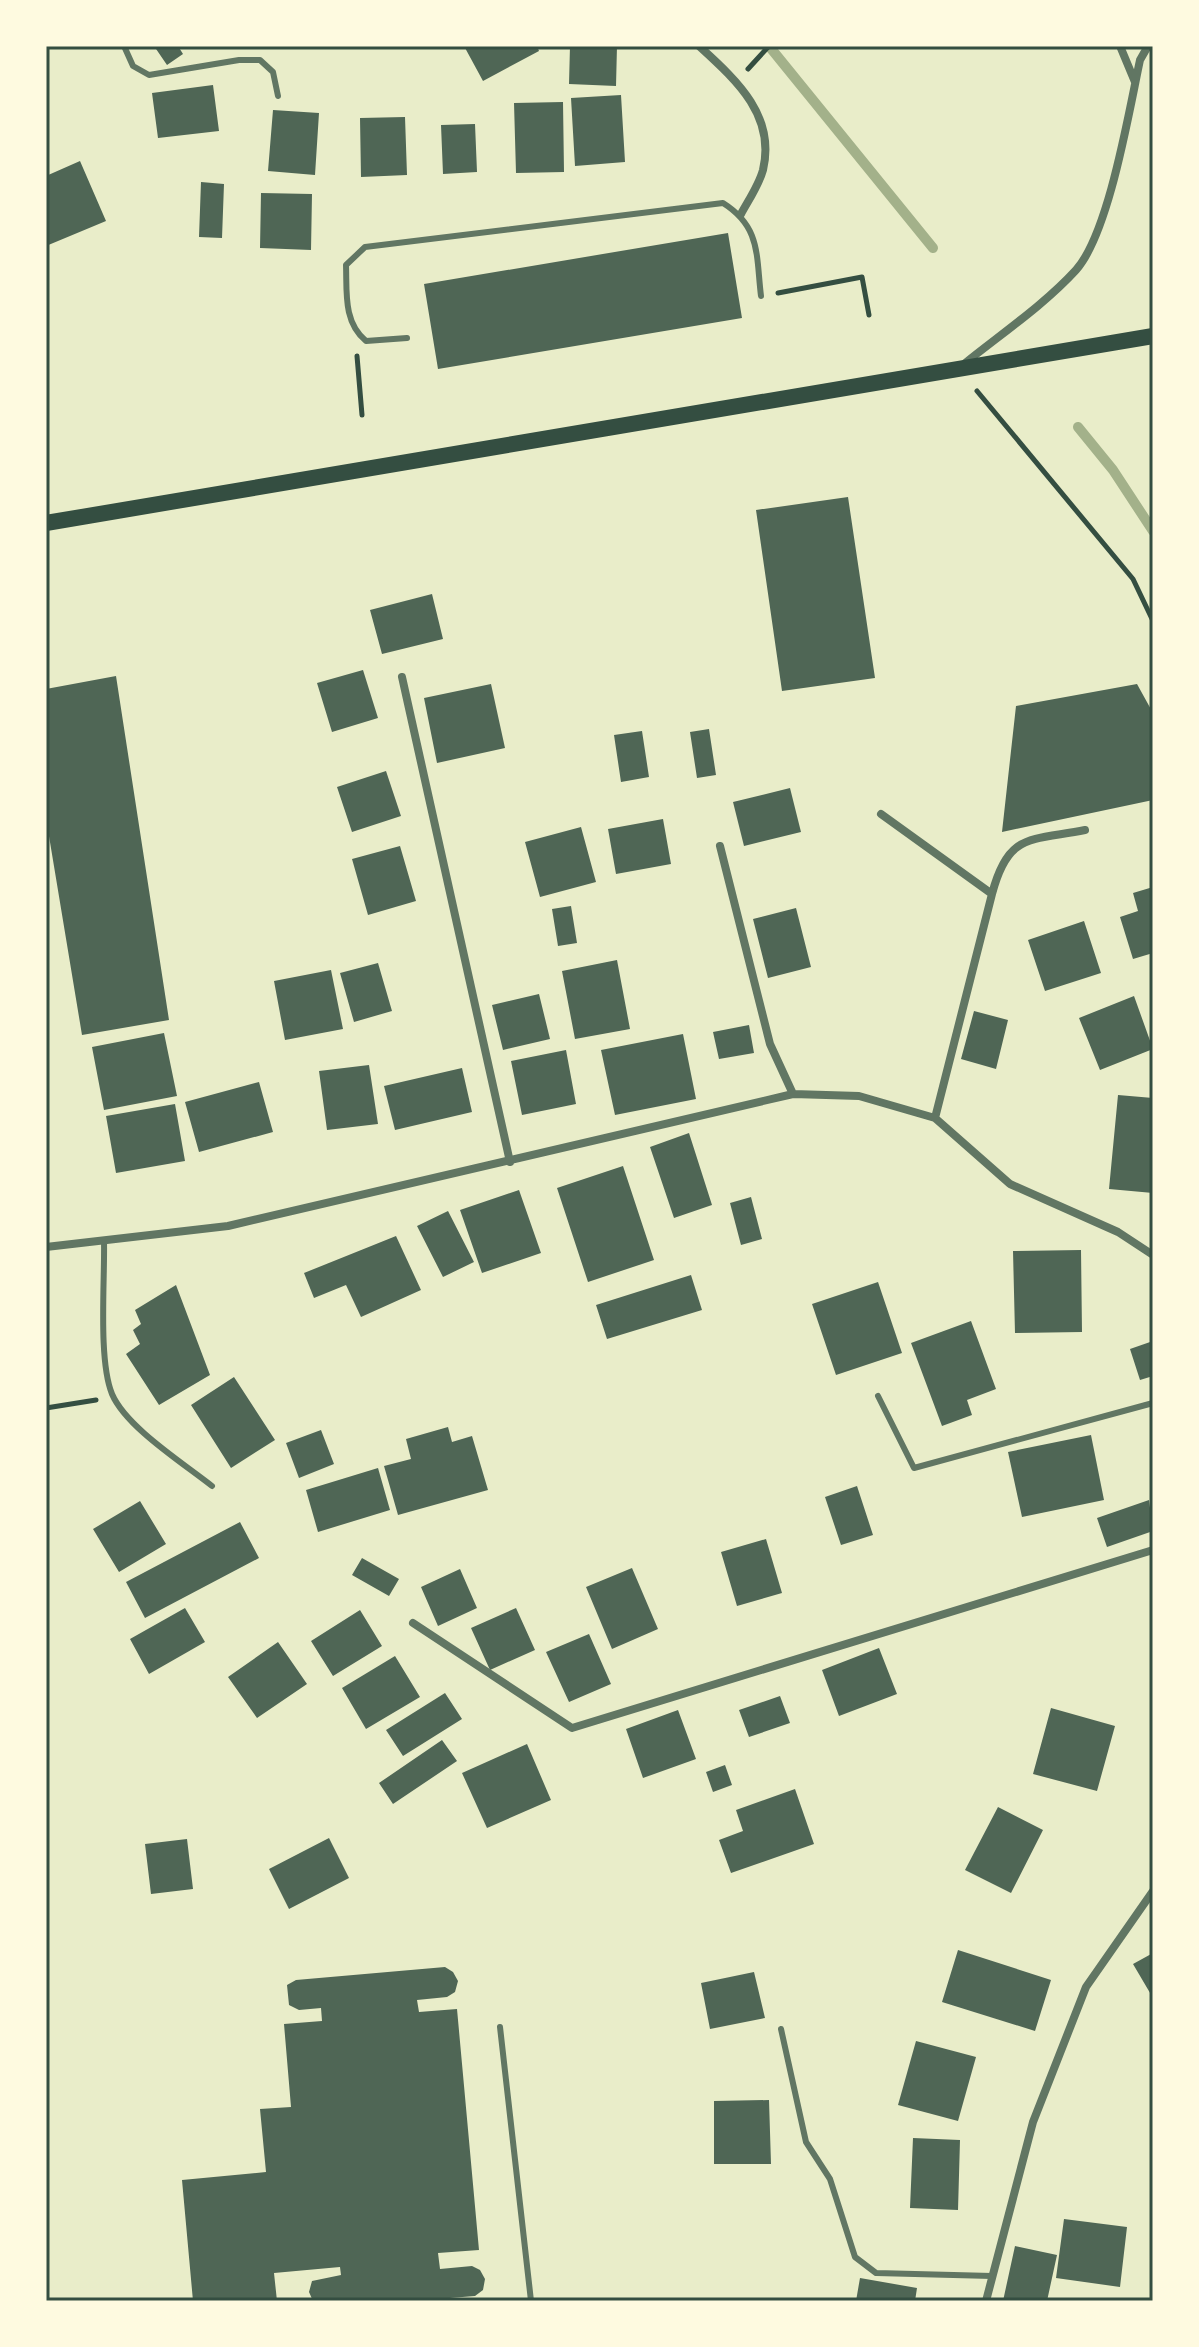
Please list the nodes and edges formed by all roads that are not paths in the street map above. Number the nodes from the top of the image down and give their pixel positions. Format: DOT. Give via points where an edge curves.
graph roads {
  1 [pos="124,46"];
  2 [pos="699,46"];
  3 [pos="1120,46"];
  4 [pos="1148,46"];
  5 [pos="1135,83"];
  6 [pos="278,96"];
  7 [pos="741,214"];
  8 [pos="761,296"];
  9 [pos="1153,336"];
  10 [pos="407,338"];
  11 [pos="959,369"];
  12 [pos="46,523"];
  13 [pos="402,677"];
  14 [pos="881,814"];
  15 [pos="1085,830"];
  16 [pos="720,846"];
  17 [pos="992,894"];
  18 [pos="793,1094"];
  19 [pos="935,1118"];
  20 [pos="510,1162"];
  21 [pos="104,1240"];
  22 [pos="46,1247"];
  23 [pos="1153,1255"];
  24 [pos="878,1396"];
  25 [pos="1153,1403"];
  26 [pos="212,1486"];
  27 [pos="1153,1550"];
  28 [pos="413,1623"];
  29 [pos="1153,1891"];
  30 [pos="500,2027"];
  31 [pos="781,2029"];
  32 [pos="992,2276"];
  33 [pos="531,2301"];
  34 [pos="986,2301"];
  1 -- 6 [label="lane" via="133,66 149,75 260,60 273,72"];
  2 -- 7 [label="street" via="738,81 763,119 762,172"];
  3 -- 5 [label="street"];
  4 -- 5 [label="street"];
  5 -- 11 [label="street" via="1103,214 1077,268"];
  7 -- 8 [label="lane" via="754,234"];
  7 -- 10 [label="lane" via="723,203 365,247 346,265 348,312 355,331 366,341"];
  9 -- 11 [label="main road"];
  11 -- 12 [label="main road"];
  13 -- 20 [label="street"];
  14 -- 17 [label="street"];
  15 -- 17 [label="street" via="1027,841 1011,850 1000,863"];
  16 -- 18 [label="street" via="770,1044"];
  17 -- 19 [label="street"];
  18 -- 19 [label="street" via="859,1096"];
  18 -- 20 [label="street"];
  19 -- 23 [label="street" via="1010,1184 1118,1232"];
  20 -- 21 [label="street" via="228,1226"];
  21 -- 22 [label="street"];
  21 -- 26 [label="lane" via="106,1374 113,1397 140,1428"];
  24 -- 25 [label="lane" via="914,1468"];
  27 -- 28 [label="street" via="572,1728"];
  29 -- 32 [label="street" via="1086,1987 1033,2122"];
  30 -- 33 [label="lane"];
  31 -- 32 [label="lane" via="806,2142 830,2179 855,2257 876,2273"];
  32 -- 34 [label="street"];
}
